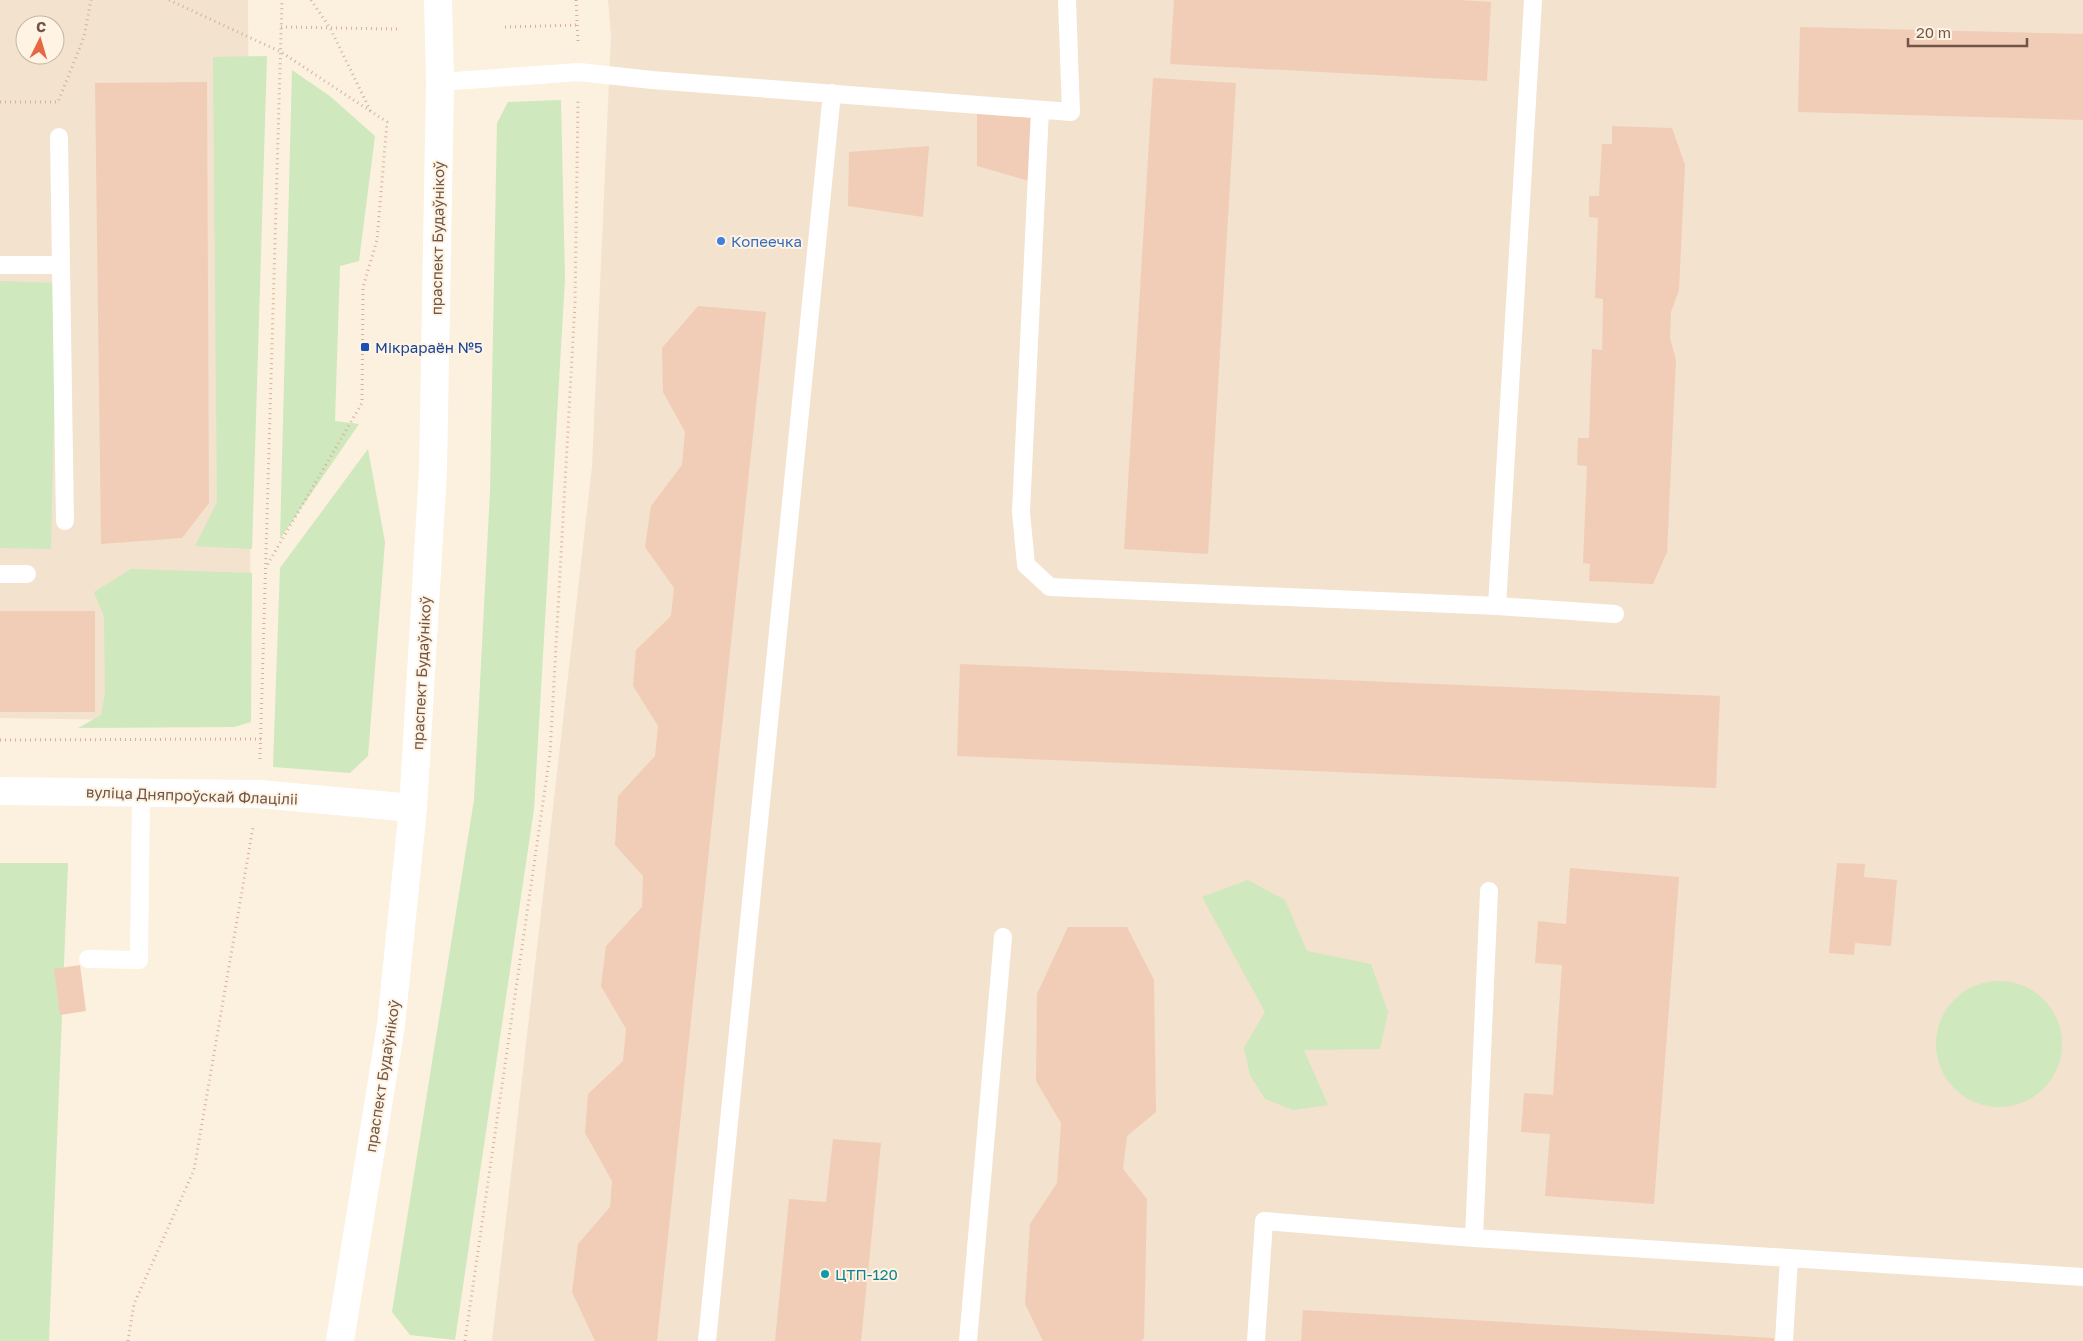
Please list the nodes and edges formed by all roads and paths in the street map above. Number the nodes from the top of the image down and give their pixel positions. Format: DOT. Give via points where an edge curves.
graph roads {
  1 [pos="91,0"];
  2 [pos="169,0"];
  3 [pos="282,0"];
  4 [pos="312,0"];
  5 [pos="438,0"];
  6 [pos="576,0"];
  7 [pos="1067,0"];
  8 [pos="1533,0"];
  9 [pos="577,25"];
  10 [pos="281,27"];
  11 [pos="505,27"];
  12 [pos="330,28"];
  13 [pos="397,30"];
  14 [pos="281,52"];
  15 [pos="579,72"];
  16 [pos="440,82"];
  17 [pos="832,94"];
  18 [pos="0,102"];
  19 [pos="1040,110"];
  20 [pos="371,112"];
  21 [pos="59,137"];
  22 [pos="0,265"];
  23 [pos="61,265"];
  24 [pos="65,521"];
  25 [pos="266,568"];
  26 [pos="0,574"];
  27 [pos="27,574"];
  28 [pos="1496,606"];
  29 [pos="1615,614"];
  30 [pos="261,739"];
  31 [pos="0,740"];
  32 [pos="0,791"];
  33 [pos="140,792"];
  34 [pos="259,794"];
  35 [pos="413,808"];
  36 [pos="1490,891"];
  37 [pos="1002,937"];
  38 [pos="88,959"];
  39 [pos="1474,1238"];
  40 [pos="1789,1258"];
  41 [pos="2083,1277"];
  42 [pos="128,1341"];
  43 [pos="340,1341"];
  44 [pos="464,1341"];
  45 [pos="707,1341"];
  46 [pos="968,1341"];
  47 [pos="1256,1341"];
  48 [pos="1784,1341"];
  1 -- 18 [label="path" via="84,37 58,102"];
  2 -- 14 [label="path"];
  3 -- 10 [label="path"];
  4 -- 12 [label="path"];
  5 -- 16 [label="main road, праспект Будаўнікоў"];
  6 -- 9 [label="path"];
  7 -- 19 [label="lane" via="1071,112"];
  8 -- 28 [label="lane"];
  9 -- 11 [label="path"];
  9 -- 15 [label="path"];
  10 -- 12 [label="path"];
  10 -- 14 [label="path"];
  12 -- 13 [label="path"];
  12 -- 20 [label="path"];
  14 -- 20 [label="path"];
  14 -- 25 [label="path"];
  15 -- 16 [label="lane"];
  15 -- 17 [label="lane"];
  15 -- 44 [label="path" via="575,303 550,754"];
  16 -- 35 [label="main road, праспект Будаўнікоў" via="433,470"];
  17 -- 19 [label="lane"];
  17 -- 45 [label="lane"];
  19 -- 28 [label="lane" via="1021,512 1026,564 1050,587"];
  20 -- 25 [label="path" via="387,122 377,240 363,287 362,403"];
  21 -- 23 [label="lane"];
  22 -- 23 [label="lane"];
  23 -- 24 [label="lane"];
  25 -- 30 [label="path"];
  26 -- 27 [label="lane"];
  28 -- 29 [label="lane"];
  30 -- 31 [label="path"];
  30 -- 34 [label="path"];
  32 -- 33 [label="main road, вуліца Дняпроўскай Флаціліі"];
  33 -- 34 [label="main road, вуліца Дняпроўскай Флаціліі"];
  33 -- 38 [label="lane" via="139,960"];
  34 -- 35 [label="main road, вуліца Дняпроўскай Флаціліі"];
  34 -- 42 [label="path" via="194,1170 134,1304"];
  35 -- 43 [label="main road, праспект Будаўнікоў" via="391,1025"];
  36 -- 39 [label="lane"];
  37 -- 46 [label="lane"];
  39 -- 40 [label="lane"];
  39 -- 47 [label="lane" via="1264,1222"];
  40 -- 41 [label="lane"];
  40 -- 48 [label="lane"];
}
